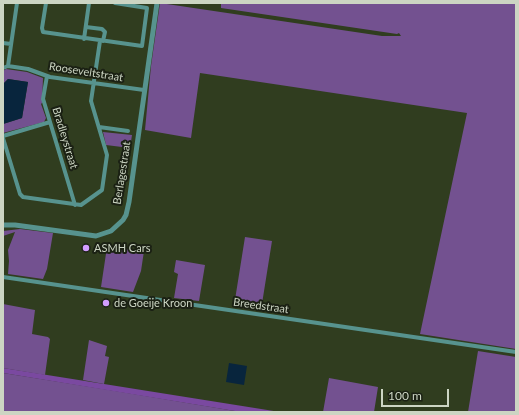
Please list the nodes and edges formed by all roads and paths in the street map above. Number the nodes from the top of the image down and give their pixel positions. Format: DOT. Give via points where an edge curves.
graph roads {
  1 [pos="18,3"];
  2 [pos="46,3"];
  3 [pos="90,3"];
  4 [pos="115,3"];
  5 [pos="157,3"];
  6 [pos="86,27"];
  7 [pos="84,39"];
  8 [pos="101,41"];
  9 [pos="3,43"];
  10 [pos="11,44"];
  11 [pos="5,67"];
  12 [pos="47,76"];
  13 [pos="94,82"];
  14 [pos="144,90"];
  15 [pos="50,122"];
  16 [pos="99,127"];
  17 [pos="128,131"];
  18 [pos="3,137"];
  19 [pos="75,205"];
  20 [pos="3,225"];
  21 [pos="3,277"];
  22 [pos="516,352"];
  1 -- 10 [label="street"];
  2 -- 7 [label="street" via="43,32"];
  3 -- 6 [label="street"];
  4 -- 8 [label="street" via="147,8 142,46"];
  5 -- 14 [label="street, Berlagestraat"];
  6 -- 7 [label="street"];
  6 -- 8 [label="street" via="102,29 105,32"];
  7 -- 8 [label="street"];
  8 -- 13 [label="street"];
  9 -- 10 [label="street"];
  10 -- 11 [label="street"];
  11 -- 12 [label="street, Rooseveltstraat" via="28,69"];
  12 -- 13 [label="street, Rooseveltstraat"];
  12 -- 15 [label="street, Bradleystraat" via="44,99"];
  13 -- 14 [label="street, Rooseveltstraat"];
  13 -- 16 [label="street" via="91,101"];
  14 -- 20 [label="street, Berlagestraat" via="128,207 120,224 111,231 96,236 15,224"];
  15 -- 18 [label="street"];
  15 -- 19 [label="street, Bradleystraat"];
  16 -- 17 [label="street"];
  16 -- 19 [label="street" via="107,155 102,190 81,205"];
  18 -- 19 [label="street" via="23,197"];
  21 -- 22 [label="street, Breedstraat"];
}
